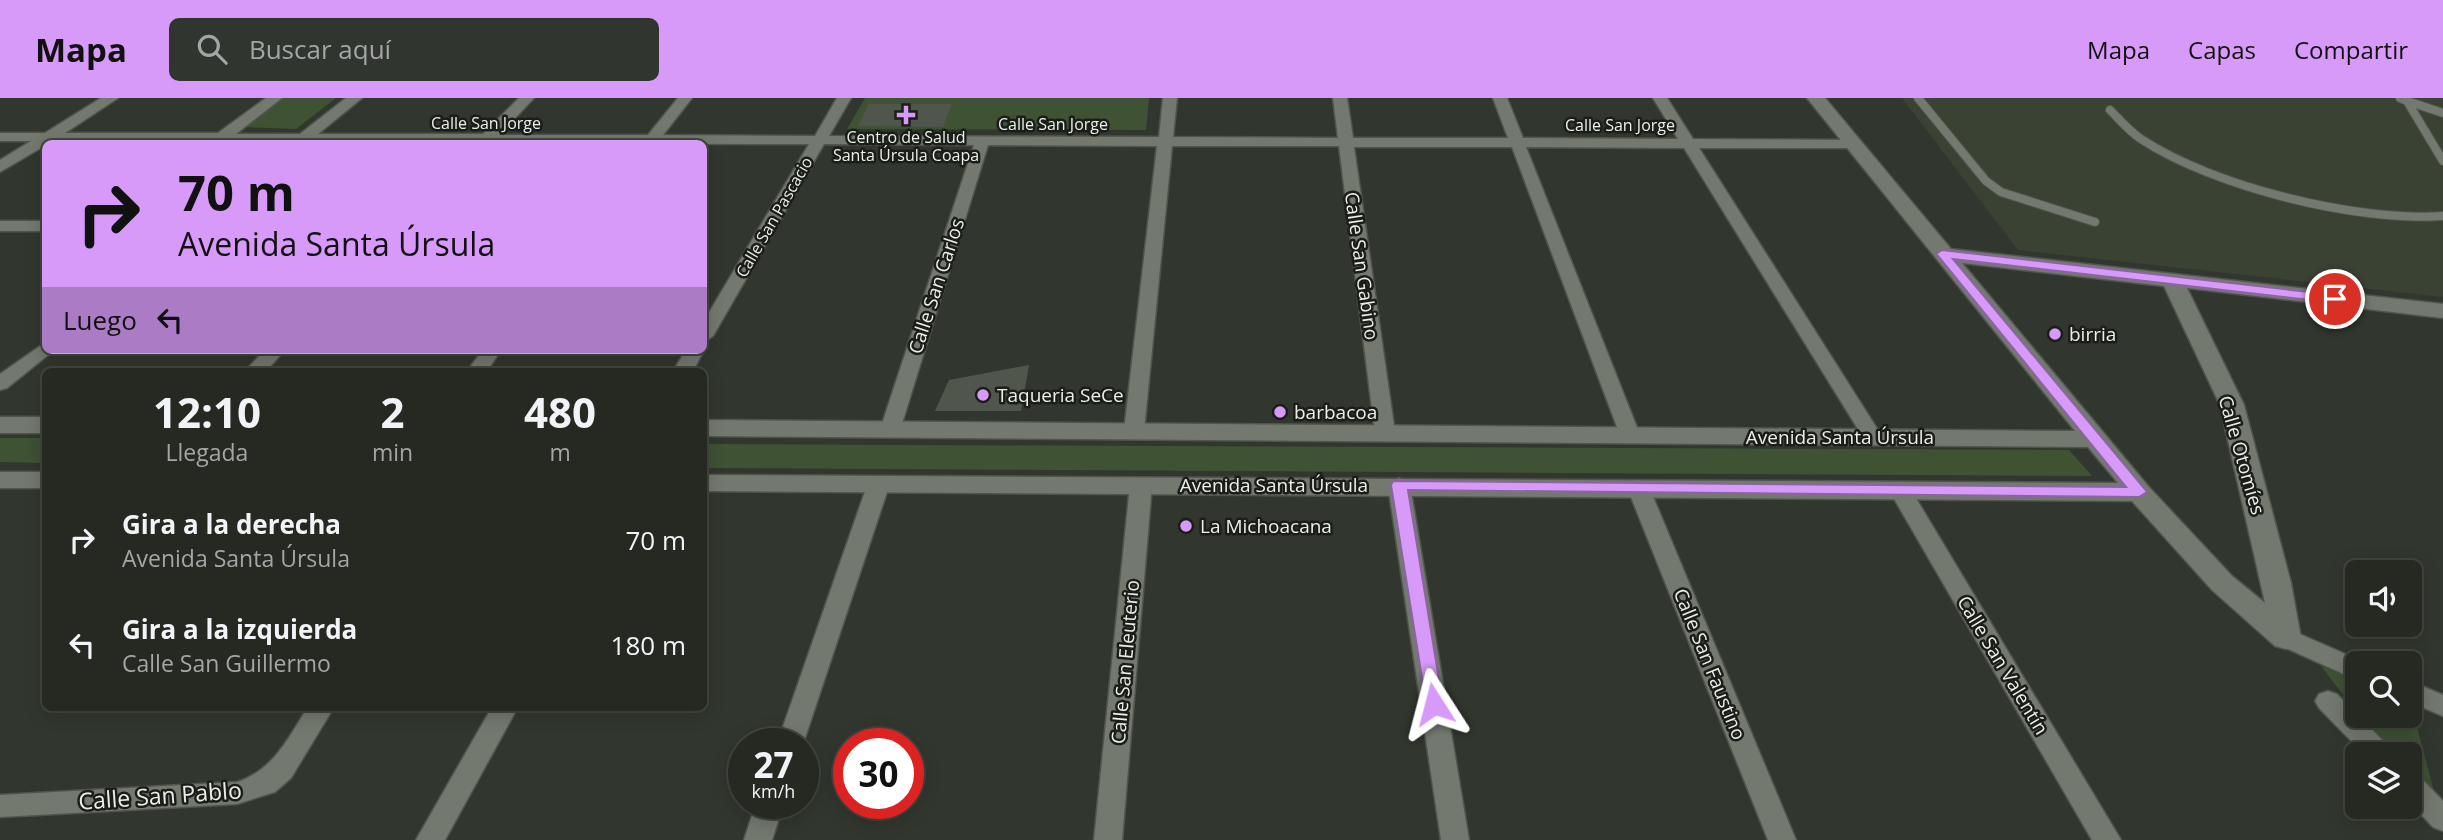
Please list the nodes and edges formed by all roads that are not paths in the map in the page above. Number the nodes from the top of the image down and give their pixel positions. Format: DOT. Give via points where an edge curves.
graph roads {
  1 [pos="111,98"];
  2 [pos="275,98"];
  3 [pos="355,98"];
  4 [pos="527,98"];
  5 [pos="685,98"];
  6 [pos="844,98"];
  7 [pos="1170,98"];
  8 [pos="1340,98"];
  9 [pos="1500,98"];
  10 [pos="1660,98"];
  11 [pos="1816,98"];
  12 [pos="1918,98"];
  13 [pos="2404,100"];
  14 [pos="2110,110"];
  15 [pos="2443,110"];
  16 [pos="0,137"];
  17 [pos="47,138"];
  18 [pos="218,139"];
  19 [pos="44,140"];
  20 [pos="259,140"];
  21 [pos="301,140"];
  22 [pos="485,140"];
  23 [pos="650,140"];
  24 [pos="42,141"];
  25 [pos="818,141"];
  26 [pos="707,142"];
  27 [pos="982,142"];
  28 [pos="1167,142"];
  29 [pos="1346,142"];
  30 [pos="1516,142"];
  31 [pos="1687,143"];
  32 [pos="1854,144"];
  33 [pos="2443,161"];
  34 [pos="0,167"];
  35 [pos="2443,216"];
  36 [pos="2095,222"];
  37 [pos="0,226"];
  38 [pos="42,226"];
  39 [pos="1942,254"];
  40 [pos="2174,281"];
  41 [pos="2443,311"];
  42 [pos="707,331"];
  43 [pos="42,351"];
  44 [pos="272,354"];
  45 [pos="259,368"];
  46 [pos="0,384"];
  47 [pos="0,425"];
  48 [pos="42,425"];
  49 [pos="707,428"];
  50 [pos="890,430"];
  51 [pos="1133,431"];
  52 [pos="1385,433"];
  53 [pos="1630,435"];
  54 [pos="1873,438"];
  55 [pos="2094,439"];
  56 [pos="0,480"];
  57 [pos="42,480"];
  58 [pos="707,483"];
  59 [pos="879,483"];
  60 [pos="1142,485"];
  61 [pos="1399,485"];
  62 [pos="1638,487"];
  63 [pos="1900,490"];
  64 [pos="2139,492"];
  65 [pos="2286,638"];
  66 [pos="2345,664"];
  67 [pos="2422,696"];
  68 [pos="2328,701"];
  69 [pos="2443,706"];
  70 [pos="319,711"];
  71 [pos="503,711"];
  72 [pos="795,728"];
  73 [pos="2368,742"];
  74 [pos="2422,797"];
  75 [pos="0,806"];
  76 [pos="2443,818"];
  77 [pos="765,819"];
  78 [pos="430,840"];
  79 [pos="758,840"];
  80 [pos="1108,840"];
  81 [pos="1455,840"];
  82 [pos="1782,840"];
  83 [pos="2107,840"];
  1 -- 17 [label="street"];
  2 -- 18 [label="street"];
  3 -- 21 [label="street"];
  4 -- 22 [label="street"];
  5 -- 23 [label="street"];
  6 -- 25 [label="street, Calle San Pascacio"];
  7 -- 28 [label="street"];
  8 -- 29 [label="street, Calle San Gabino"];
  9 -- 30 [label="street"];
  10 -- 31 [label="street"];
  11 -- 32 [label="street"];
  12 -- 36 [label="lane" via="1994,187 2019,200"];
  13 -- 15 [label="lane"];
  13 -- 33 [label="lane"];
  14 -- 35 [label="lane" via="2142,139 2199,169 2272,193 2398,218"];
  16 -- 17 [label="street, Calle San Jorge"];
  17 -- 18 [label="street, Calle San Jorge"];
  17 -- 19 [label="street"];
  18 -- 20 [label="street, Calle San Jorge"];
  24 -- 34 [label="street"];
  25 -- 26 [label="street, Calle San Jorge"];
  25 -- 27 [label="street, Calle San Jorge"];
  25 -- 42 [label="street, Calle San Pascacio"];
  27 -- 28 [label="street, Calle San Jorge"];
  27 -- 50 [label="street, Calle San Carlos"];
  28 -- 29 [label="street, Calle San Jorge"];
  28 -- 51 [label="street"];
  29 -- 30 [label="street, Calle San Jorge"];
  29 -- 52 [label="street, Calle San Gabino"];
  30 -- 31 [label="street, Calle San Jorge"];
  30 -- 53 [label="street"];
  31 -- 32 [label="street, Calle San Jorge"];
  31 -- 54 [label="street"];
  32 -- 39 [label="street"];
  37 -- 38 [label="street"];
  39 -- 40 [label="street"];
  39 -- 55 [label="street"];
  40 -- 41 [label="street"];
  40 -- 65 [label="street, Calle Otomíes" via="2232,405"];
  43 -- 46 [label="street"];
  44 -- 45 [label="street"];
  47 -- 48 [label="street"];
  49 -- 50 [label="street, Avenida Santa Úrsula"];
  50 -- 51 [label="street, Avenida Santa Úrsula"];
  51 -- 52 [label="street, Avenida Santa Úrsula"];
  52 -- 53 [label="street, Avenida Santa Úrsula"];
  53 -- 54 [label="street, Avenida Santa Úrsula"];
  54 -- 55 [label="street, Avenida Santa Úrsula"];
  55 -- 64 [label="street"];
  56 -- 57 [label="street"];
  58 -- 59 [label="street, Avenida Santa Úrsula"];
  59 -- 60 [label="street, Avenida Santa Úrsula"];
  59 -- 72 [label="street"];
  60 -- 61 [label="street, Avenida Santa Úrsula"];
  60 -- 80 [label="street, Calle San Eleuterio"];
  61 -- 62 [label="street, Avenida Santa Úrsula"];
  61 -- 81 [label="street"];
  62 -- 63 [label="street, Avenida Santa Úrsula"];
  62 -- 82 [label="street, Calle San Faustino"];
  63 -- 64 [label="street, Avenida Santa Úrsula"];
  63 -- 83 [label="street, Calle San Valentín"];
  64 -- 65 [label="street" via="2222,583"];
  65 -- 66 [label="street"];
  67 -- 69 [label="street"];
  68 -- 73 [label="street"];
  70 -- 75 [label="street, Calle San Pablo" via="282,770 265,784 237,793"];
  71 -- 78 [label="street"];
  74 -- 76 [label="street"];
  77 -- 79 [label="street"];
}
